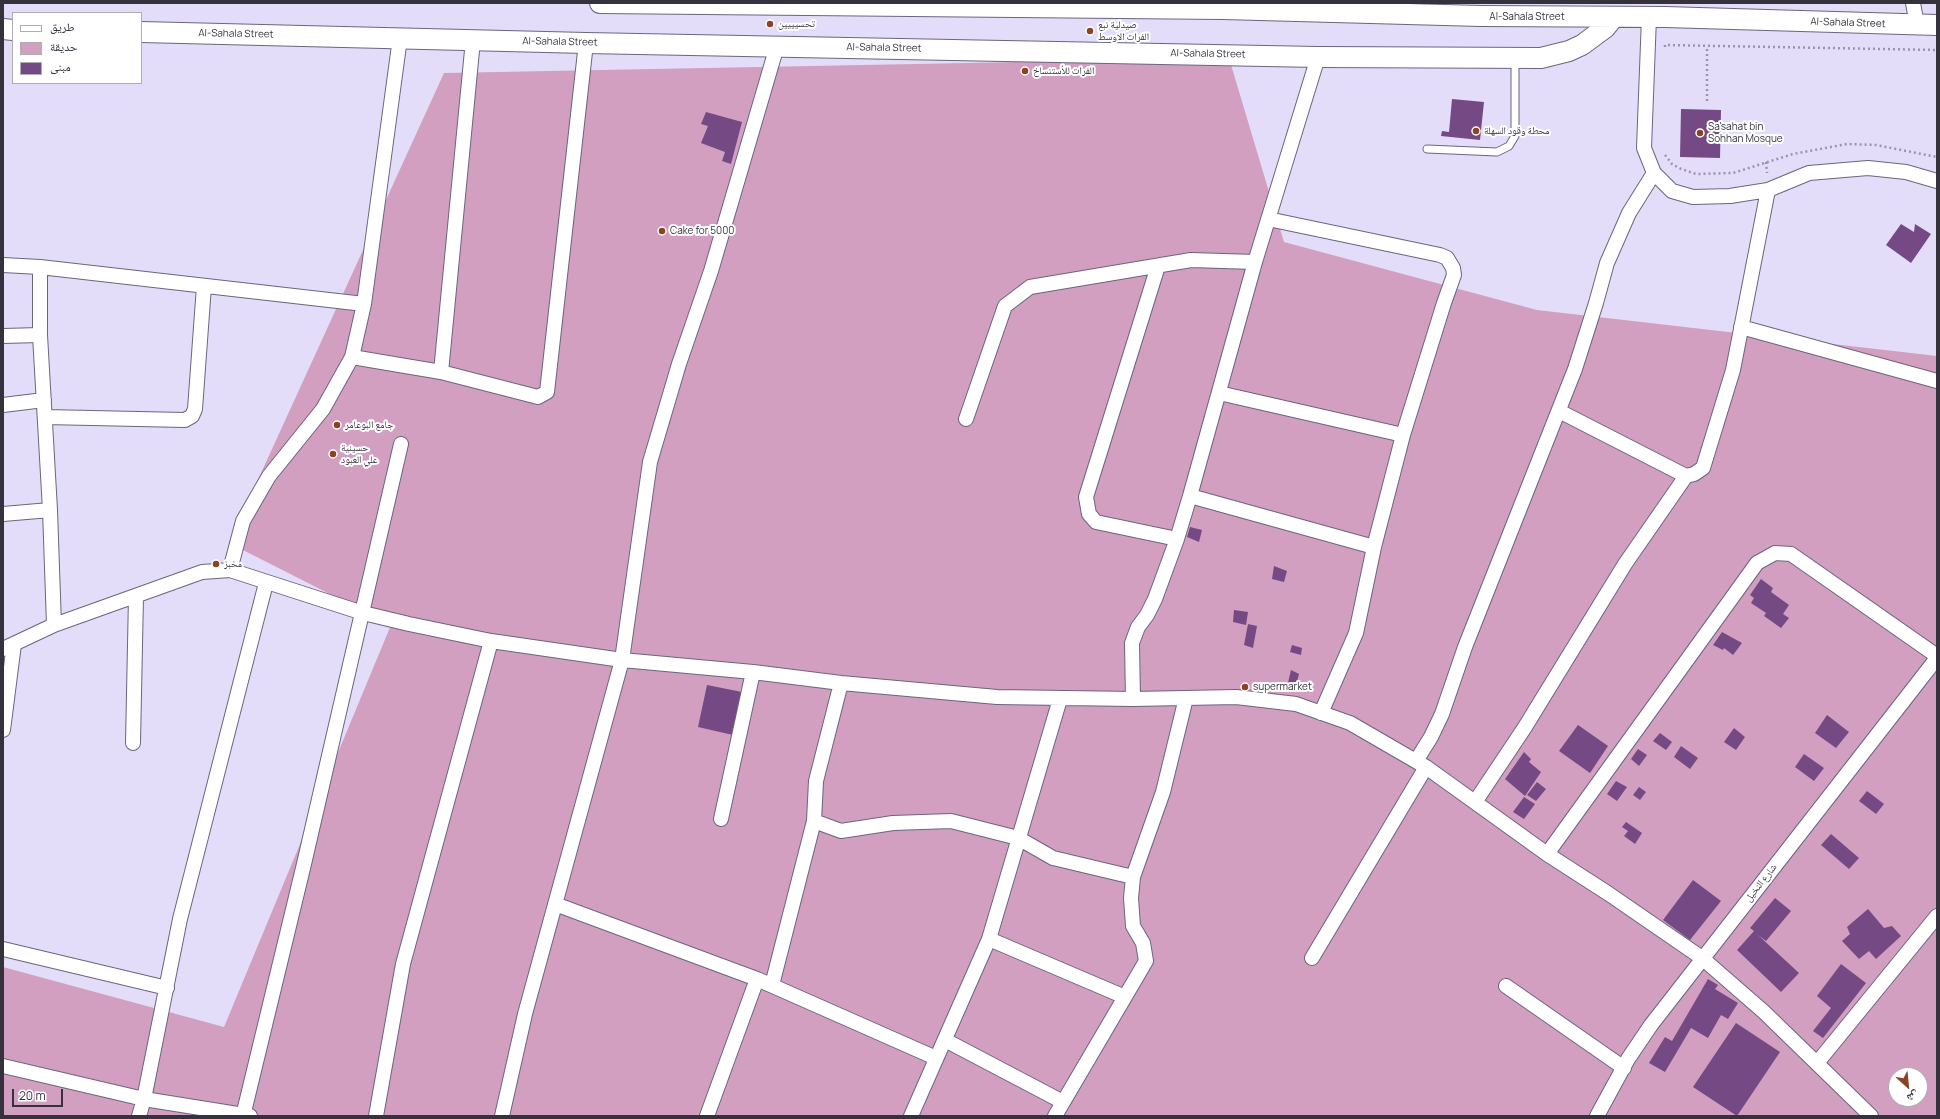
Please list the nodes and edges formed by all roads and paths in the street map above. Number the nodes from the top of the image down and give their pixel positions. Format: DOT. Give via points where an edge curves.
graph roads {
  1 [pos="600,3"];
  2 [pos="1914,3"];
  3 [pos="947,4"];
  4 [pos="1223,6"];
  5 [pos="1357,7"];
  6 [pos="1481,10"];
  7 [pos="1614,17"];
  8 [pos="1649,17"];
  9 [pos="1917,25"];
  10 [pos="1937,25"];
  11 [pos="142,32"];
  12 [pos="400,38"];
  13 [pos="473,40"];
  14 [pos="586,43"];
  15 [pos="777,46"];
  16 [pos="1707,46"];
  17 [pos="1937,50"];
  18 [pos="1665,53"];
  19 [pos="1318,57"];
  20 [pos="1515,57"];
  21 [pos="1707,101"];
  22 [pos="1427,149"];
  23 [pos="1663,151"];
  24 [pos="1937,157"];
  25 [pos="1654,173"];
  26 [pos="1937,181"];
  27 [pos="1768,190"];
  28 [pos="1268,220"];
  29 [pos="1255,262"];
  30 [pos="3,265"];
  31 [pos="1158,266"];
  32 [pos="40,267"];
  33 [pos="204,286"];
  34 [pos="364,304"];
  35 [pos="1741,327"];
  36 [pos="40,335"];
  37 [pos="3,336"];
  38 [pos="352,357"];
  39 [pos="441,372"];
  40 [pos="1937,380"];
  41 [pos="1219,393"];
  42 [pos="44,400"];
  43 [pos="3,405"];
  44 [pos="1558,411"];
  45 [pos="45,417"];
  46 [pos="966,419"];
  47 [pos="1403,435"];
  48 [pos="401,444"];
  49 [pos="1686,476"];
  50 [pos="1190,496"];
  51 [pos="50,510"];
  52 [pos="3,514"];
  53 [pos="1177,539"];
  54 [pos="1374,547"];
  55 [pos="230,570"];
  56 [pos="266,583"];
  57 [pos="136,596"];
  58 [pos="363,613"];
  59 [pos="54,625"];
  60 [pos="492,641"];
  61 [pos="8,646"];
  62 [pos="1937,657"];
  63 [pos="622,660"];
  64 [pos="753,672"];
  65 [pos="841,683"];
  66 [pos="1186,698"];
  67 [pos="1060,699"];
  68 [pos="1133,699"];
  69 [pos="1321,713"];
  70 [pos="3,730"];
  71 [pos="132,743"];
  72 [pos="1421,764"];
  73 [pos="1475,802"];
  74 [pos="721,819"];
  75 [pos="814,821"];
  76 [pos="1018,838"];
  77 [pos="1547,854"];
  78 [pos="1133,877"];
  79 [pos="555,904"];
  80 [pos="1937,916"];
  81 [pos="989,939"];
  82 [pos="3,949"];
  83 [pos="1312,958"];
  84 [pos="1702,958"];
  85 [pos="757,979"];
  86 [pos="772,985"];
  87 [pos="1506,986"];
  88 [pos="167,988"];
  89 [pos="1126,997"];
  90 [pos="945,1040"];
  91 [pos="936,1058"];
  92 [pos="1817,1063"];
  93 [pos="3,1066"];
  94 [pos="1624,1068"];
  95 [pos="144,1099"];
  96 [pos="1063,1102"];
  97 [pos="139,1116"];
  98 [pos="245,1116"];
  99 [pos="376,1116"];
  100 [pos="502,1116"];
  101 [pos="707,1116"];
  102 [pos="911,1116"];
  103 [pos="1055,1116"];
  104 [pos="1597,1116"];
  105 [pos="1871,1116"];
  1 -- 3 [label="main road, Al-Sahala Street"];
  2 -- 9 [label="street"];
  3 -- 4 [label="main road, Al-Sahala Street"];
  4 -- 5 [label="main road, Al-Sahala Street"];
  5 -- 6 [label="main road, Al-Sahala Street"];
  6 -- 7 [label="main road, Al-Sahala Street"];
  7 -- 8 [label="main road, Al-Sahala Street"];
  7 -- 20 [label="main road, Al-Sahala Street" via="1594,37 1569,51 1541,58"];
  8 -- 9 [label="main road, Al-Sahala Street"];
  8 -- 25 [label="street" via="1644,148"];
  9 -- 10 [label="main road, Al-Sahala Street"];
  11 -- 12 [label="main road, Al-Sahala Street"];
  12 -- 13 [label="main road, Al-Sahala Street"];
  12 -- 34 [label="street"];
  13 -- 14 [label="main road, Al-Sahala Street"];
  13 -- 39 [label="street"];
  14 -- 15 [label="main road, Al-Sahala Street"];
  14 -- 39 [label="street" via="547,392 538,397"];
  15 -- 19 [label="main road, Al-Sahala Street"];
  15 -- 63 [label="street" via="711,271 679,364 650,462"];
  16 -- 17 [label="path"];
  16 -- 18 [label="path" via="1665,45"];
  16 -- 21 [label="path"];
  19 -- 20 [label="main road, Al-Sahala Street"];
  19 -- 28 [label="street"];
  20 -- 22 [label="lane" via="1515,136 1508,146 1496,152"];
  23 -- 24 [label="path" via="1672,164 1696,174 1733,173 1793,154 1846,144 1876,145"];
  25 -- 27 [label="street" via="1672,191 1693,197 1730,196"];
  25 -- 44 [label="street" via="1629,213 1607,263 1575,369"];
  26 -- 27 [label="street" via="1906,172 1868,168 1809,173"];
  27 -- 35 [label="street"];
  28 -- 29 [label="street"];
  28 -- 47 [label="street" via="1447,258 1454,276"];
  29 -- 31 [label="street" via="1191,260"];
  29 -- 41 [label="street"];
  30 -- 32 [label="street"];
  31 -- 46 [label="street" via="1030,287 1010,300 1005,306"];
  31 -- 53 [label="street" via="1086,497 1090,514 1096,522"];
  32 -- 33 [label="street"];
  32 -- 36 [label="street"];
  33 -- 34 [label="street"];
  33 -- 45 [label="street" via="195,409 192,416 185,420"];
  34 -- 38 [label="street"];
  35 -- 40 [label="street"];
  35 -- 49 [label="street" via="1733,370 1703,468"];
  36 -- 37 [label="street"];
  36 -- 42 [label="street"];
  38 -- 39 [label="street"];
  38 -- 55 [label="street" via="323,409 269,476 243,521"];
  41 -- 47 [label="street"];
  41 -- 50 [label="street"];
  42 -- 43 [label="street"];
  42 -- 45 [label="street"];
  44 -- 49 [label="street"];
  44 -- 72 [label="street"];
  45 -- 51 [label="street"];
  47 -- 54 [label="street"];
  48 -- 58 [label="street"];
  49 -- 73 [label="street" via="1626,564 1525,727"];
  50 -- 53 [label="street"];
  50 -- 54 [label="street"];
  51 -- 52 [label="street"];
  51 -- 59 [label="street"];
  53 -- 68 [label="street" via="1155,599 1138,627 1132,643"];
  54 -- 69 [label="street" via="1356,633"];
  55 -- 56 [label="street"];
  55 -- 57 [label="street" via="202,572"];
  56 -- 58 [label="street"];
  56 -- 88 [label="street" via="180,919"];
  57 -- 59 [label="street"];
  57 -- 71 [label="street"];
  58 -- 60 [label="street"];
  58 -- 98 [label="street"];
  59 -- 61 [label="street"];
  60 -- 63 [label="street"];
  60 -- 99 [label="street" via="403,964"];
  61 -- 70 [label="street"];
  62 -- 77 [label="street" via="1791,554 1774,553 1757,563"];
  62 -- 84 [label="street, شارع النخيل"];
  63 -- 64 [label="street"];
  63 -- 79 [label="street"];
  64 -- 65 [label="street"];
  64 -- 74 [label="street"];
  65 -- 67 [label="street" via="997,697"];
  65 -- 75 [label="street" via="816,781"];
  66 -- 68 [label="street"];
  66 -- 69 [label="street" via="1236,697 1296,704"];
  66 -- 78 [label="street" via="1164,792"];
  67 -- 68 [label="street"];
  67 -- 76 [label="street"];
  69 -- 72 [label="street" via="1350,723"];
  72 -- 73 [label="street"];
  72 -- 83 [label="street"];
  73 -- 77 [label="street"];
  75 -- 76 [label="street" via="841,831 892,822 951,821"];
  75 -- 86 [label="street"];
  76 -- 78 [label="street" via="1053,858"];
  76 -- 81 [label="street"];
  77 -- 84 [label="street"];
  78 -- 89 [label="street" via="1133,926 1143,943 1146,961"];
  79 -- 85 [label="street"];
  79 -- 100 [label="street" via="525,1014"];
  80 -- 92 [label="street"];
  81 -- 89 [label="street"];
  81 -- 90 [label="street"];
  82 -- 88 [label="street"];
  84 -- 92 [label="street"];
  84 -- 94 [label="street, شارع النخيل" via="1651,1025"];
  85 -- 86 [label="street"];
  85 -- 101 [label="street"];
  86 -- 91 [label="street"];
  87 -- 94 [label="street"];
  88 -- 95 [label="street"];
  89 -- 96 [label="street"];
  90 -- 91 [label="street"];
  90 -- 96 [label="street"];
  91 -- 102 [label="street"];
  92 -- 105 [label="street"];
  93 -- 95 [label="street"];
  94 -- 104 [label="street, شارع النخيل"];
  95 -- 97 [label="street"];
  95 -- 98 [label="street"];
  96 -- 103 [label="street"];
}
